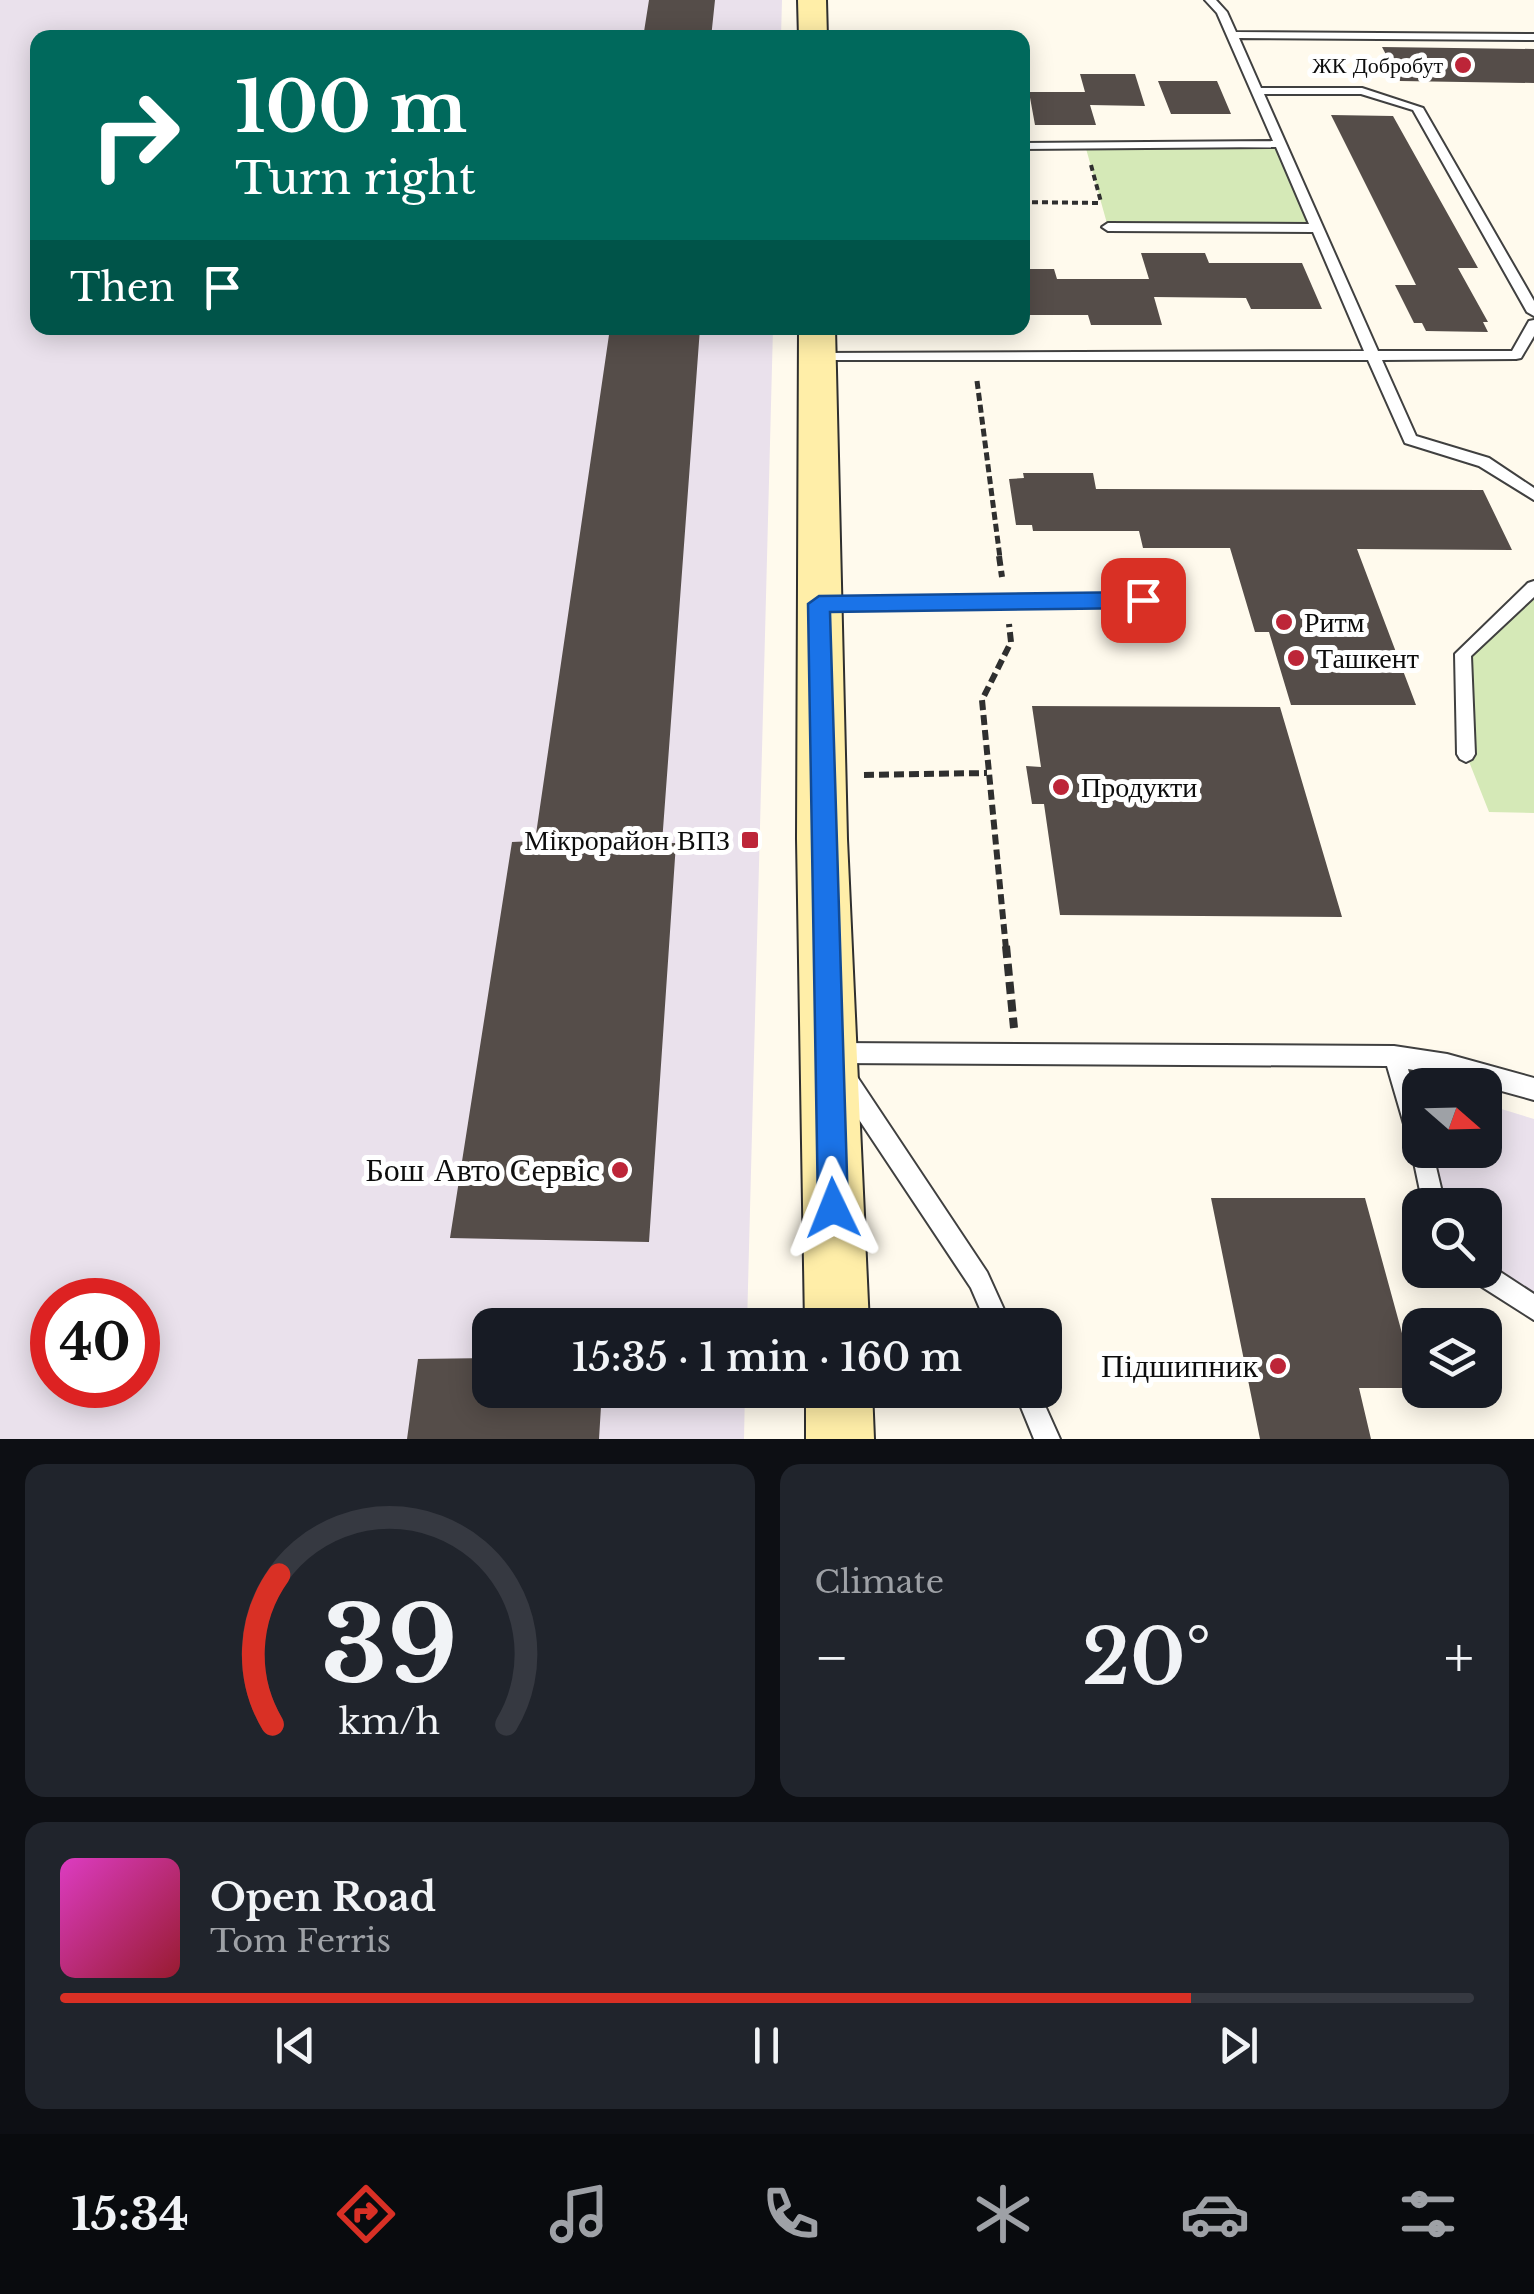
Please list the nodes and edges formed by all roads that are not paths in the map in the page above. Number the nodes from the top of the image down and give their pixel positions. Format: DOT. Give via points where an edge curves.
graph roads {
  1 [pos="812,0"];
  2 [pos="1210,0"];
  3 [pos="813,30"];
  4 [pos="1232,35"];
  5 [pos="1534,38"];
  6 [pos="1257,90"];
  7 [pos="1280,144"];
  8 [pos="1030,146"];
  9 [pos="1108,227"];
  10 [pos="1317,228"];
  11 [pos="1534,312"];
  12 [pos="1534,324"];
  13 [pos="817,342"];
  14 [pos="1373,354"];
  15 [pos="1534,495"];
  16 [pos="1534,587"];
  17 [pos="1143,600"];
  18 [pos="819,604"];
  19 [pos="1466,754"];
  20 [pos="828,1053"];
  21 [pos="1394,1056"];
  22 [pos="1402,1083"];
  23 [pos="1534,1089"];
  24 [pos="1502,1287"];
  25 [pos="836,1308"];
  26 [pos="991,1308"];
  27 [pos="1534,1308"];
  28 [pos="839,1408"];
  29 [pos="1034,1408"];
  30 [pos="840,1439"];
  31 [pos="1047,1439"];
  1 -- 3 [label="street"];
  2 -- 4 [label="lane"];
  4 -- 5 [label="lane"];
  4 -- 6 [label="lane"];
  6 -- 7 [label="lane"];
  6 -- 11 [label="lane" via="1362,91 1416,108"];
  7 -- 8 [label="lane"];
  7 -- 10 [label="lane"];
  9 -- 10 [label="lane"];
  10 -- 14 [label="lane"];
  12 -- 14 [label="lane" via="1516,354"];
  13 -- 14 [label="lane" via="974,357"];
  13 -- 18 [label="street"];
  14 -- 15 [label="lane" via="1410,439 1484,462"];
  16 -- 19 [label="lane" via="1463,654"];
  17 -- 18 [label="lane"];
  18 -- 20 [label="street"];
  20 -- 21 [label="lane"];
  20 -- 25 [label="street"];
  20 -- 26 [label="lane" via="979,1280"];
  21 -- 22 [label="lane"];
  21 -- 23 [label="lane"];
  24 -- 27 [label="lane"];
  28 -- 30 [label="street"];
  29 -- 31 [label="lane"];
}
